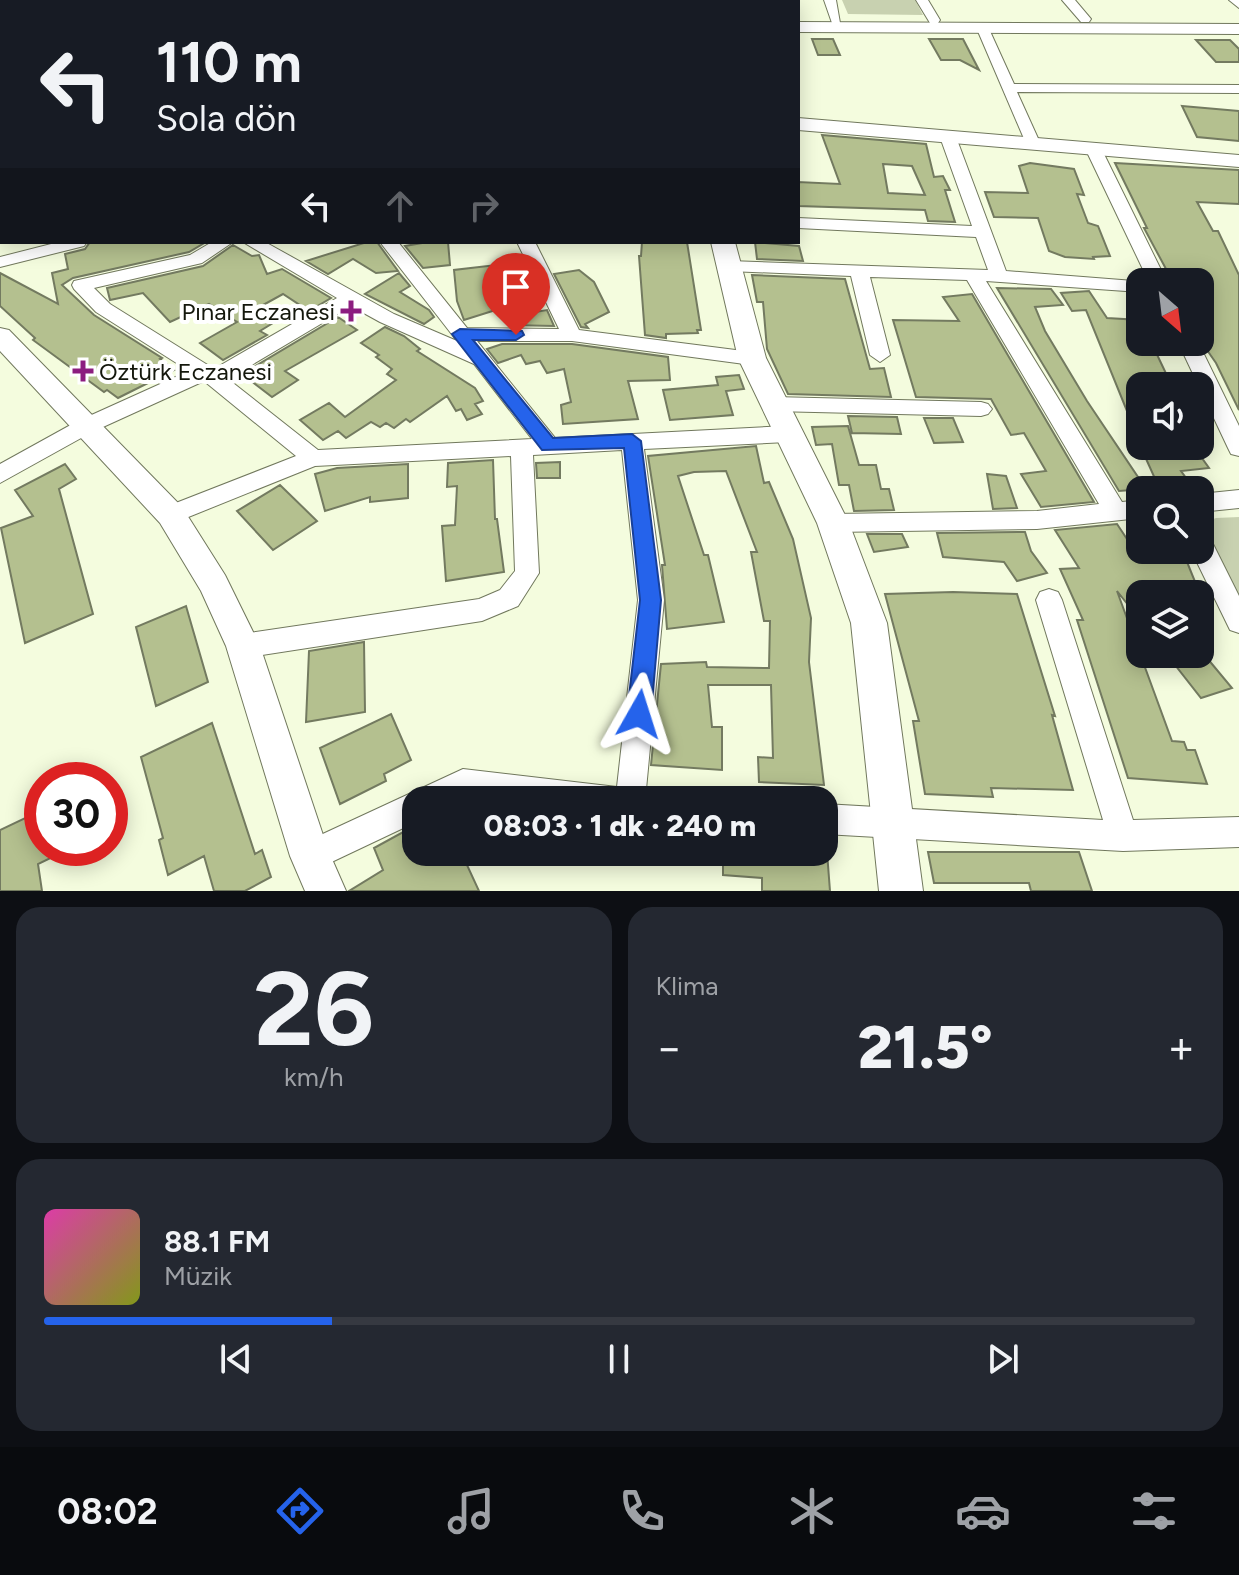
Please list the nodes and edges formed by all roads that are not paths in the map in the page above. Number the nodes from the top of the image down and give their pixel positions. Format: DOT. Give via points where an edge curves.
graph roads {
  1 [pos="830,0"];
  2 [pos="922,0"];
  3 [pos="1068,0"];
  4 [pos="800,19"];
  5 [pos="1085,19"];
  6 [pos="1239,19"];
  7 [pos="836,20"];
  8 [pos="934,20"];
  9 [pos="800,27"];
  10 [pos="983,29"];
  11 [pos="1239,29"];
  12 [pos="1009,88"];
  13 [pos="1239,89"];
  14 [pos="800,124"];
  15 [pos="948,137"];
  16 [pos="1033,145"];
  17 [pos="1094,150"];
  18 [pos="1239,161"];
  19 [pos="800,223"];
  20 [pos="981,232"];
  21 [pos="71,244"];
  22 [pos="221,244"];
  23 [pos="256,244"];
  24 [pos="391,244"];
  25 [pos="527,244"];
  26 [pos="726,254"];
  27 [pos="0,262"];
  28 [pos="1151,268"];
  29 [pos="859,271"];
  30 [pos="973,275"];
  31 [pos="999,276"];
  32 [pos="1126,285"];
  33 [pos="350,298"];
  34 [pos="460,334"];
  35 [pos="572,335"];
  36 [pos="0,336"];
  37 [pos="880,355"];
  38 [pos="1195,356"];
  39 [pos="752,358"];
  40 [pos="478,359"];
  41 [pos="209,375"];
  42 [pos="981,409"];
  43 [pos="780,419"];
  44 [pos="84,427"];
  45 [pos="632,441"];
  46 [pos="549,445"];
  47 [pos="522,447"];
  48 [pos="1239,448"];
  49 [pos="313,458"];
  50 [pos="0,474"];
  51 [pos="1239,499"];
  52 [pos="1214,502"];
  53 [pos="1126,510"];
  54 [pos="1115,511"];
  55 [pos="171,515"];
  56 [pos="833,523"];
  57 [pos="1210,564"];
  58 [pos="1049,600"];
  59 [pos="1239,622"];
  60 [pos="243,646"];
  61 [pos="457,786"];
  62 [pos="489,786"];
  63 [pos="631,786"];
  64 [pos="402,813"];
  65 [pos="838,820"];
  66 [pos="891,824"];
  67 [pos="1239,832"];
  68 [pos="1123,836"];
  69 [pos="310,856"];
  70 [pos="326,891"];
  71 [pos="901,891"];
  1 -- 7 [label="street"];
  2 -- 8 [label="street"];
  3 -- 5 [label="street"];
  4 -- 7 [label="main road"];
  5 -- 6 [label="main road"];
  5 -- 8 [label="main road"];
  7 -- 8 [label="main road"];
  9 -- 10 [label="main road"];
  10 -- 11 [label="main road"];
  10 -- 12 [label="street"];
  12 -- 13 [label="street"];
  12 -- 16 [label="street"];
  14 -- 15 [label="street"];
  15 -- 16 [label="street"];
  15 -- 20 [label="street"];
  16 -- 17 [label="street"];
  17 -- 18 [label="street"];
  17 -- 28 [label="street"];
  19 -- 20 [label="street"];
  20 -- 31 [label="street"];
  21 -- 27 [label="street"];
  22 -- 41 [label="street" via="196,259 81,285 103,308"];
  23 -- 33 [label="street"];
  24 -- 34 [label="street"];
  25 -- 35 [label="street"];
  26 -- 29 [label="street"];
  26 -- 39 [label="main road"];
  29 -- 30 [label="street"];
  29 -- 37 [label="street"];
  30 -- 31 [label="street"];
  30 -- 54 [label="street"];
  31 -- 32 [label="street"];
  33 -- 40 [label="street"];
  33 -- 41 [label="street"];
  34 -- 35 [label="street"];
  34 -- 40 [label="street"];
  35 -- 39 [label="street"];
  36 -- 44 [label="street"];
  38 -- 48 [label="street"];
  39 -- 43 [label="main road"];
  40 -- 46 [label="street"];
  41 -- 44 [label="street"];
  41 -- 49 [label="street"];
  42 -- 43 [label="street"];
  43 -- 45 [label="street"];
  43 -- 56 [label="main road"];
  44 -- 50 [label="street"];
  44 -- 55 [label="street"];
  45 -- 46 [label="street"];
  45 -- 63 [label="street" via="651,600"];
  46 -- 47 [label="street"];
  47 -- 49 [label="street"];
  47 -- 60 [label="street" via="527,573 509,598 482,610"];
  49 -- 55 [label="street"];
  51 -- 52 [label="street"];
  53 -- 54 [label="street"];
  54 -- 56 [label="street" via="1037,520"];
  55 -- 60 [label="street" via="214,584"];
  56 -- 66 [label="main road" via="869,623"];
  57 -- 59 [label="street"];
  58 -- 68 [label="street"];
  60 -- 69 [label="street"];
  61 -- 62 [label="street"];
  64 -- 69 [label="street"];
  65 -- 66 [label="street"];
  66 -- 68 [label="street"];
  66 -- 71 [label="main road"];
  67 -- 68 [label="street"];
  69 -- 70 [label="street"];
}
